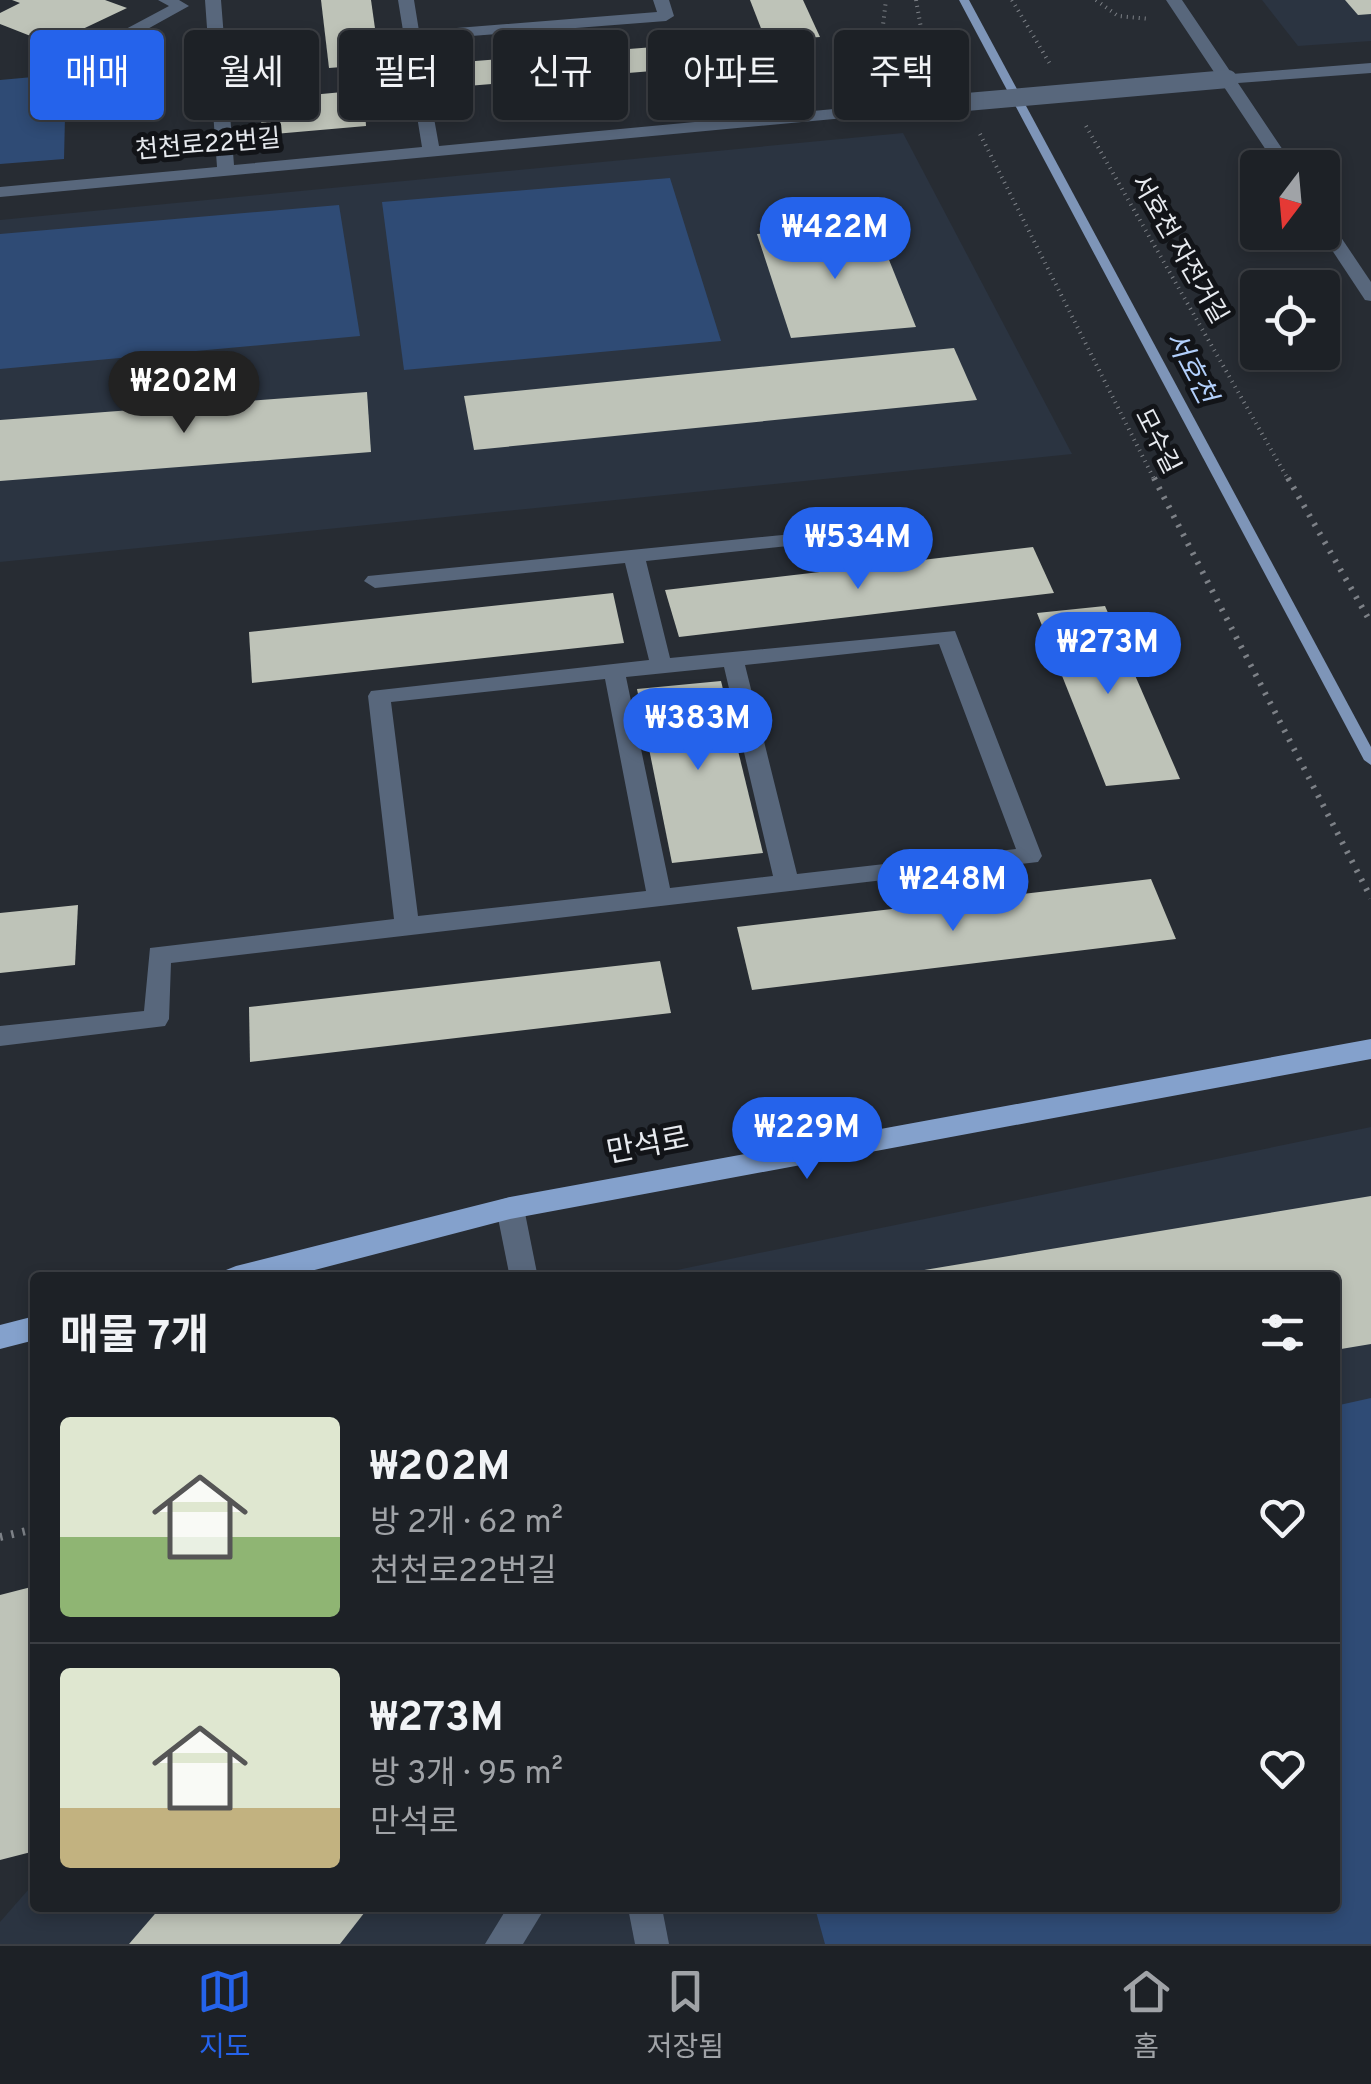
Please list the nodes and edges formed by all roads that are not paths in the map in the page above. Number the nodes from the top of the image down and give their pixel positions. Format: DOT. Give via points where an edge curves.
graph roads {
  1 [pos="166,0"];
  2 [pos="213,0"];
  3 [pos="406,0"];
  4 [pos="661,0"];
  5 [pos="1174,0"];
  6 [pos="136,30"];
  7 [pos="410,30"];
  8 [pos="473,31"];
  9 [pos="1371,68"];
  10 [pos="1228,78"];
  11 [pos="426,120"];
  12 [pos="1275,150"];
  13 [pos="431,151"];
  14 [pos="226,169"];
  15 [pos="0,192"];
  16 [pos="1340,249"];
  17 [pos="1371,296"];
  18 [pos="904,529"];
  19 [pos="634,556"];
  20 [pos="375,582"];
  21 [pos="733,659"];
  22 [pos="661,666"];
  23 [pos="614,671"];
  24 [pos="788,883"];
  25 [pos="660,898"];
  26 [pos="407,926"];
  27 [pos="0,1036"];
  28 [pos="1371,1049"];
  29 [pos="510,1208"];
  30 [pos="259,1272"];
  31 [pos="523,1272"];
  32 [pos="30,1329"];
  33 [pos="0,1337"];
  34 [pos="525,1912"];
  35 [pos="646,1912"];
  36 [pos="502,1944"];
  37 [pos="652,1944"];
  1 -- 6 [label="street" via="181,6"];
  2 -- 14 [label="street"];
  3 -- 7 [label="street"];
  4 -- 8 [label="street" via="666,16"];
  5 -- 10 [label="street"];
  9 -- 10 [label="street, 천천로22번길"];
  10 -- 12 [label="street"];
  10 -- 13 [label="street, 천천로22번길, bridge"];
  11 -- 13 [label="street"];
  13 -- 14 [label="street, 천천로22번길"];
  14 -- 15 [label="street, 천천로22번길"];
  16 -- 17 [label="street"];
  18 -- 19 [label="street"];
  19 -- 20 [label="street"];
  19 -- 22 [label="street"];
  21 -- 22 [label="street"];
  21 -- 24 [label="street"];
  21 -- 24 [label="street" via="948,636 1030,856"];
  22 -- 23 [label="street"];
  23 -- 25 [label="street"];
  23 -- 26 [label="street" via="379,696"];
  24 -- 25 [label="street"];
  25 -- 26 [label="street"];
  26 -- 27 [label="street" via="160,954 156,1019"];
  28 -- 29 [label="main road, 만석로"];
  29 -- 30 [label="main road, 만석로"];
  29 -- 31 [label="street"];
  32 -- 33 [label="main road"];
  34 -- 36 [label="street"];
  35 -- 37 [label="street"];
}
